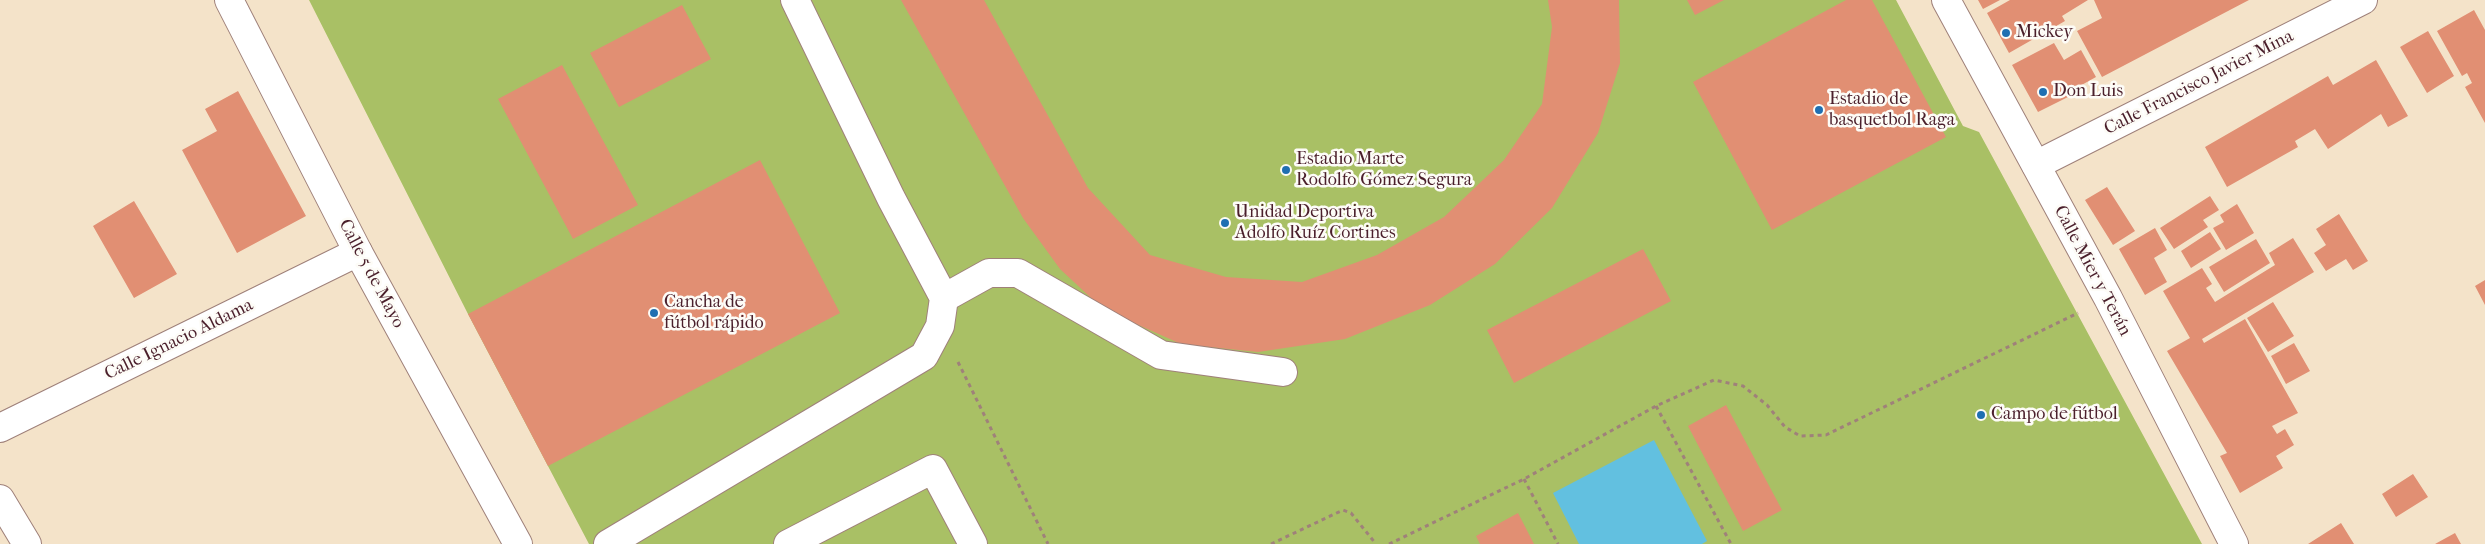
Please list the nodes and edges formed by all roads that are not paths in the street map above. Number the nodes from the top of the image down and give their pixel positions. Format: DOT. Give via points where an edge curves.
graph roads {
  1 [pos="229,0"];
  2 [pos="794,0"];
  3 [pos="1946,0"];
  4 [pos="2363,0"];
  5 [pos="2036,166"];
  6 [pos="358,252"];
  7 [pos="944,298"];
  8 [pos="1283,372"];
  9 [pos="0,428"];
  10 [pos="0,499"];
  11 [pos="27,544"];
  12 [pos="518,544"];
  13 [pos="608,544"];
  14 [pos="788,544"];
  15 [pos="973,544"];
  16 [pos="2234,544"];
  1 -- 6 [label="main road, Calle 5 de Mayo"];
  2 -- 7 [label="main road" via="890,198"];
  3 -- 5 [label="main road, Calle Mier y Terán"];
  4 -- 5 [label="main road, Calle Francisco Javier Mina"];
  5 -- 16 [label="main road, Calle Mier y Terán" via="2108,298"];
  6 -- 9 [label="main road, Calle Ignacio Aldama"];
  6 -- 12 [label="main road, Calle 5 de Mayo"];
  7 -- 8 [label="main road" via="989,273 1018,273 1161,354"];
  7 -- 13 [label="main road" via="940,326 924,356"];
  10 -- 11 [label="main road"];
  14 -- 15 [label="main road" via="933,469"];
}
